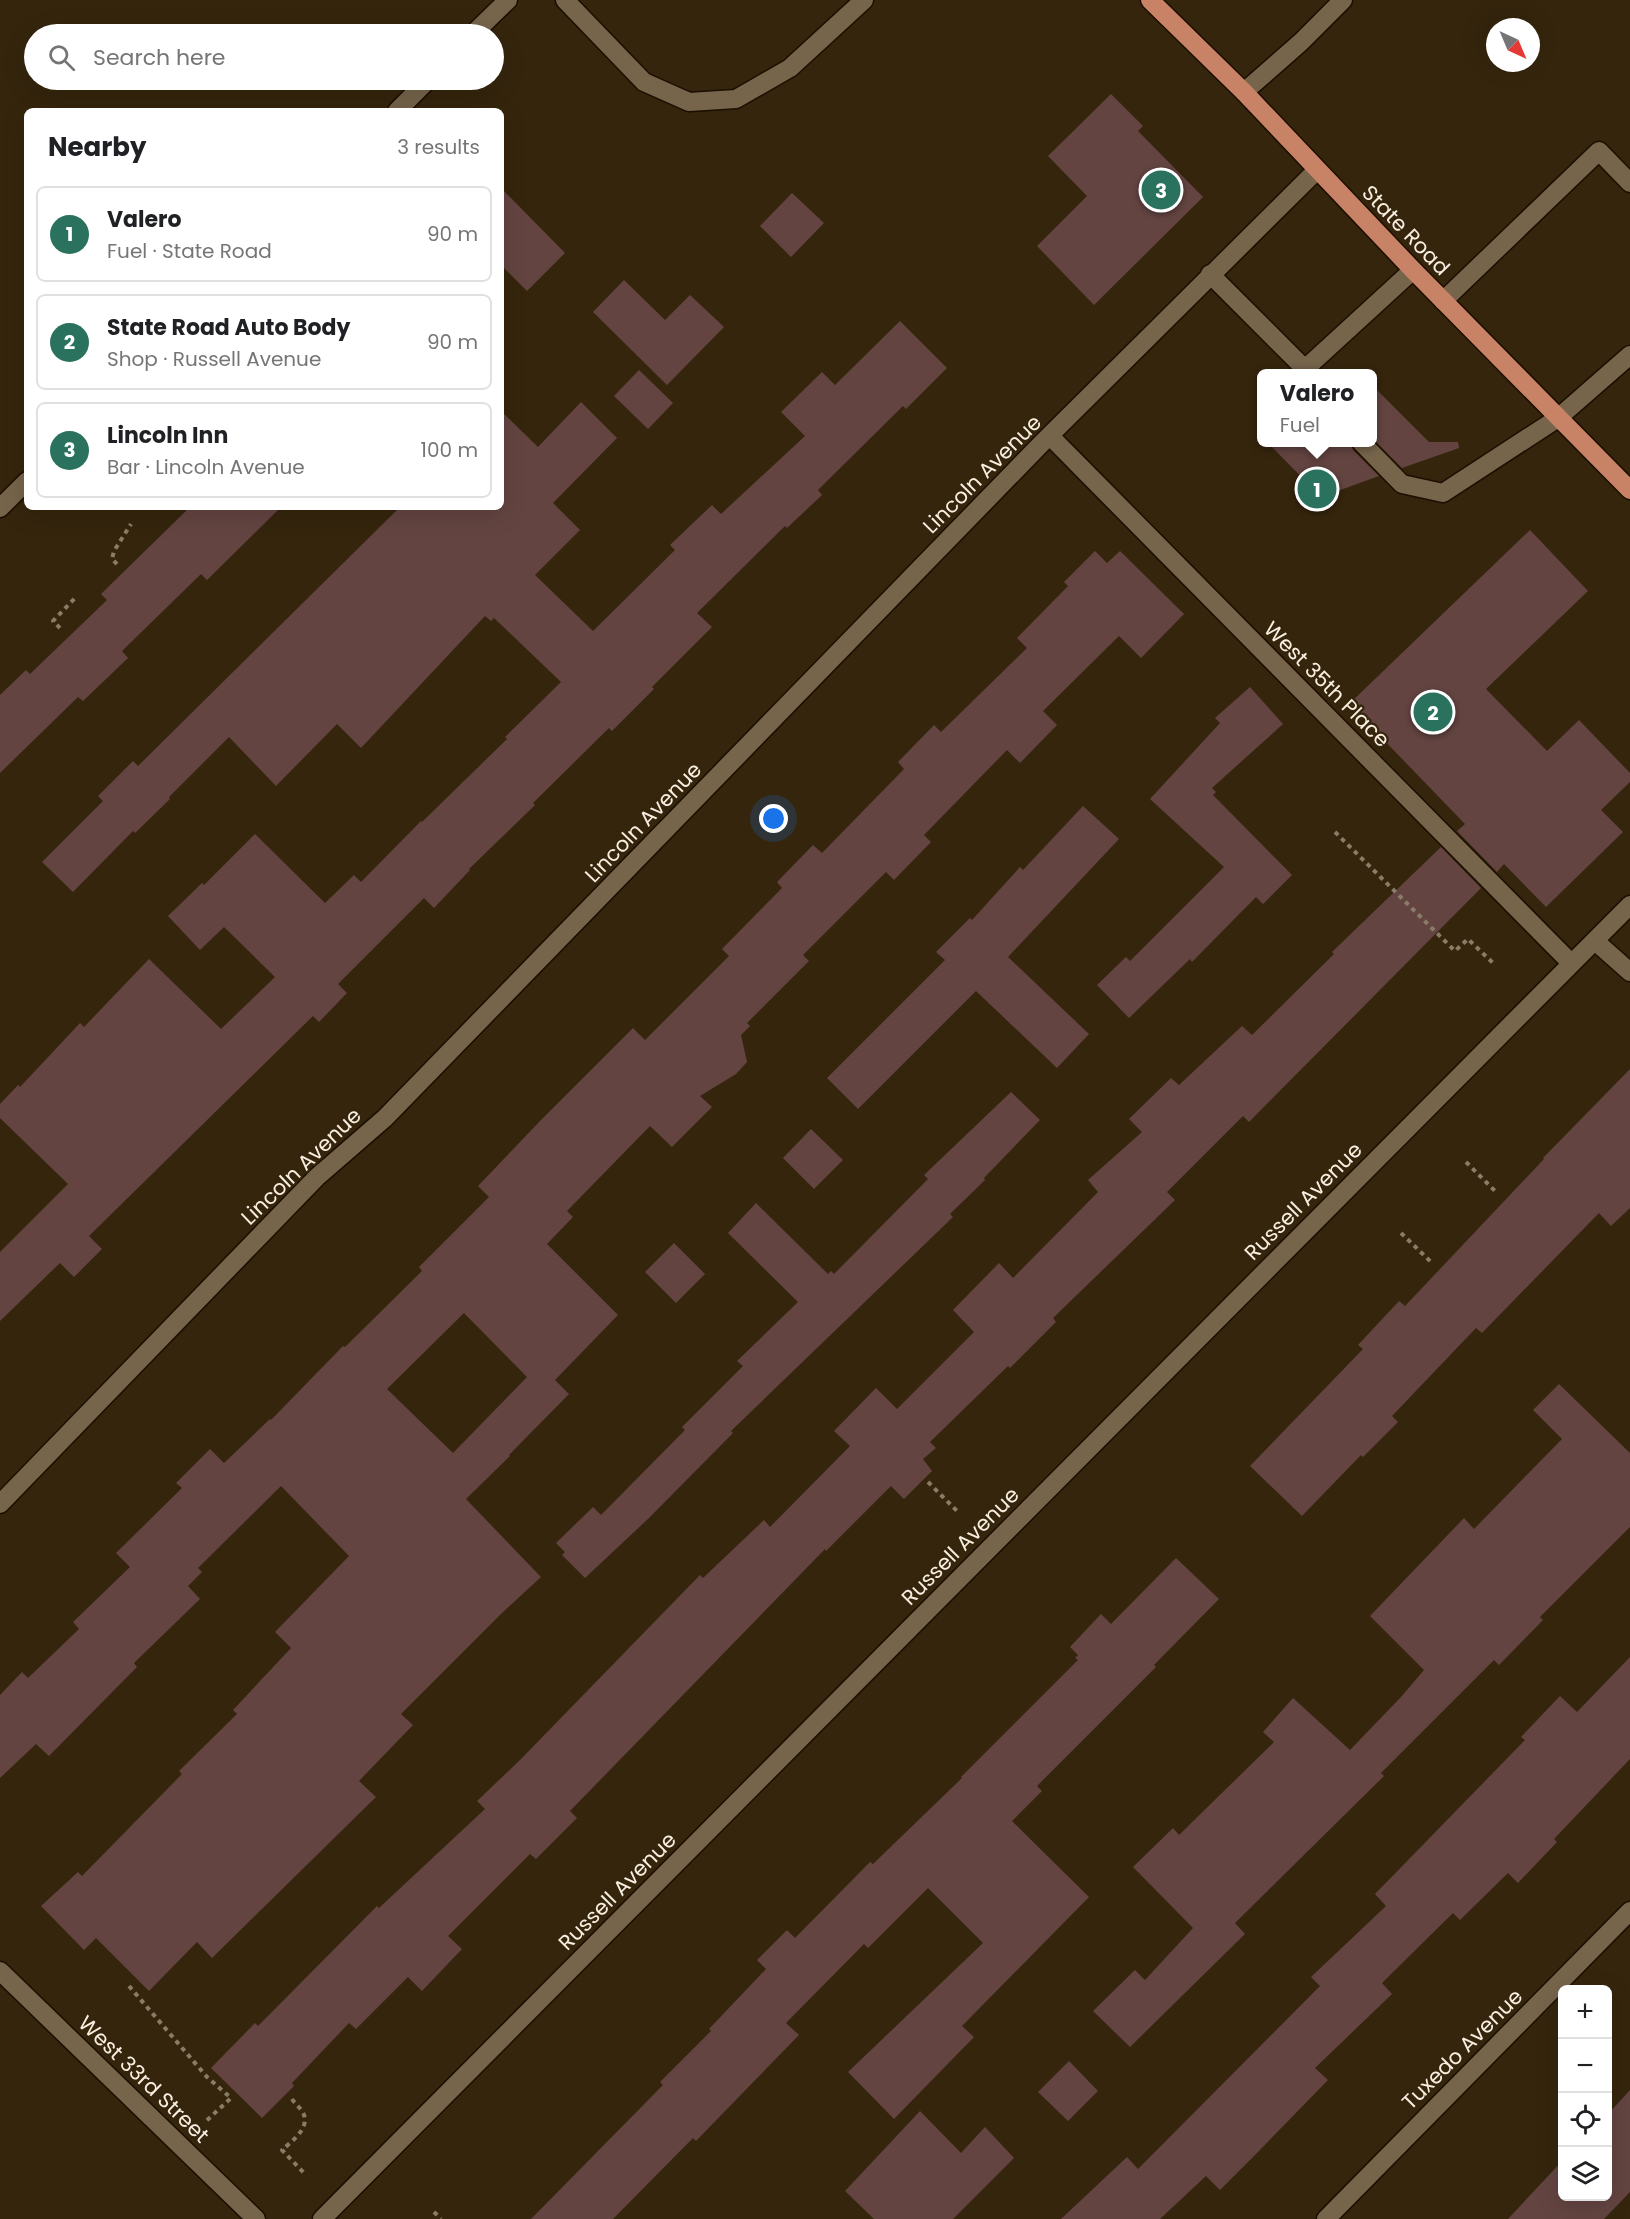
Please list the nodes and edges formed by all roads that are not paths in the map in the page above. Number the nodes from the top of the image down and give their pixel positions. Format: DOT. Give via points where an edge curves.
graph roads {
  1 [pos="508,0"];
  2 [pos="565,0"];
  3 [pos="864,0"];
  4 [pos="1344,0"];
  5 [pos="1154,1"];
  6 [pos="483,24"];
  7 [pos="418,90"];
  8 [pos="1244,93"];
  9 [pos="400,108"];
  10 [pos="1317,170"];
  11 [pos="1630,183"];
  12 [pos="1413,270"];
  13 [pos="1210,274"];
  14 [pos="1443,301"];
  15 [pos="1630,355"];
  16 [pos="1305,369"];
  17 [pos="1309,369"];
  18 [pos="1558,418"];
  19 [pos="1050,436"];
  20 [pos="1366,447"];
  21 [pos="24,484"];
  22 [pos="1630,490"];
  23 [pos="0,508"];
  24 [pos="1630,905"];
  25 [pos="1595,941"];
  26 [pos="1571,963"];
  27 [pos="1630,972"];
  28 [pos="0,1504"];
  29 [pos="1630,1911"];
  30 [pos="0,1971"];
  31 [pos="256,2219"];
  32 [pos="322,2219"];
  33 [pos="1326,2219"];
  1 -- 6 [label="street"];
  2 -- 3 [label="street" via="644,82 689,102 736,99 790,68"];
  4 -- 8 [label="street"];
  5 -- 8 [label="main road, State Road"];
  7 -- 9 [label="street"];
  8 -- 10 [label="main road, State Road"];
  10 -- 12 [label="main road, State Road"];
  10 -- 13 [label="street, Lincoln Avenue"];
  11 -- 14 [label="street" via="1599,151"];
  12 -- 14 [label="main road, State Road"];
  12 -- 17 [label="street"];
  13 -- 16 [label="street"];
  13 -- 19 [label="street, Lincoln Avenue"];
  14 -- 18 [label="main road, State Road"];
  15 -- 18 [label="street"];
  18 -- 20 [label="street" via="1443,493 1402,484"];
  18 -- 22 [label="main road, State Road"];
  19 -- 26 [label="street, West 35th Place"];
  19 -- 28 [label="street, Lincoln Avenue" via="385,1118 317,1177"];
  21 -- 23 [label="street"];
  24 -- 25 [label="street, Russell Avenue"];
  25 -- 26 [label="street, Russell Avenue"];
  25 -- 27 [label="street"];
  26 -- 32 [label="street, Russell Avenue"];
  29 -- 33 [label="street, Tuxedo Avenue"];
  30 -- 31 [label="street, West 33rd Street"];
}
